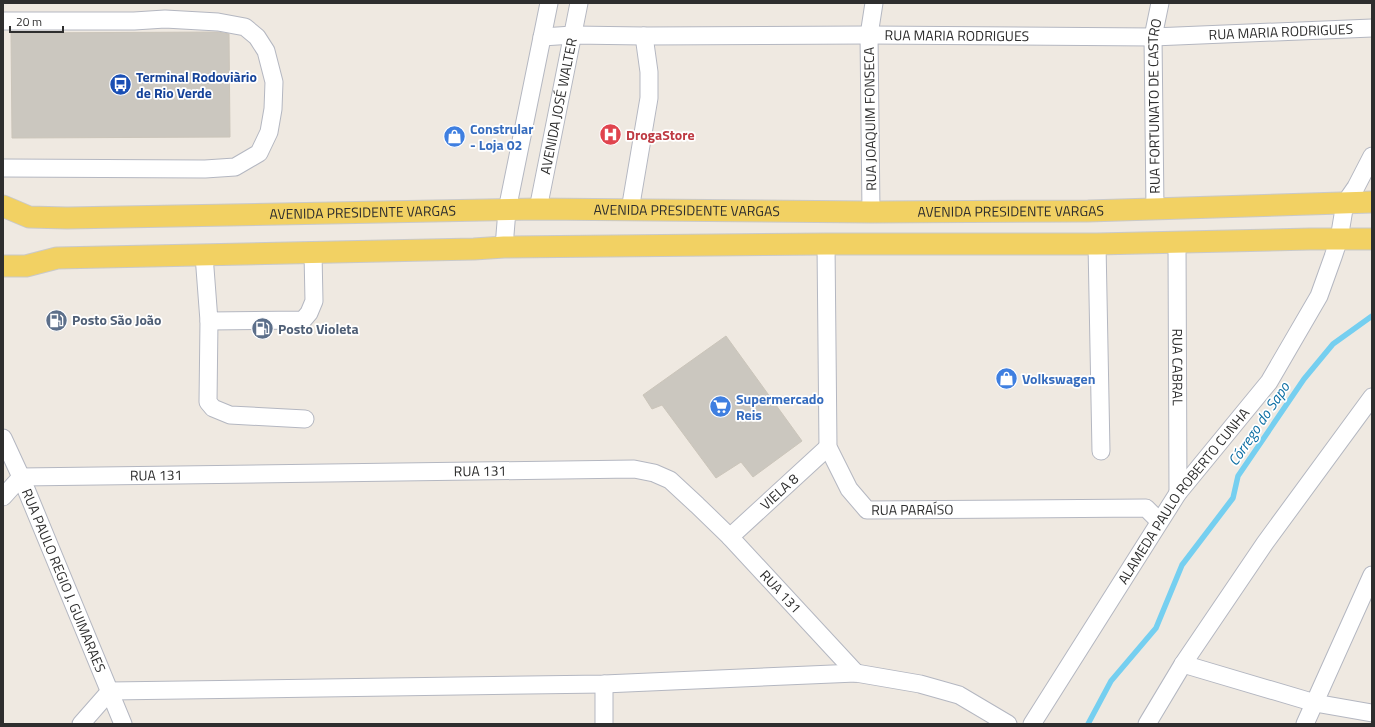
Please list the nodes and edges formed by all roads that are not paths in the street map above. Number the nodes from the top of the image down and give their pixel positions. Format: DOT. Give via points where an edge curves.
graph roads {
  1 [pos="549,3"];
  2 [pos="579,3"];
  3 [pos="874,3"];
  4 [pos="1160,3"];
  5 [pos="3,21"];
  6 [pos="1372,28"];
  7 [pos="869,34"];
  8 [pos="573,35"];
  9 [pos="644,36"];
  10 [pos="542,38"];
  11 [pos="1153,38"];
  12 [pos="1372,156"];
  13 [pos="3,168"];
  14 [pos="1372,202"];
  15 [pos="1345,203"];
  16 [pos="3,206"];
  17 [pos="538,209"];
  18 [pos="1155,209"];
  19 [pos="507,210"];
  20 [pos="630,210"];
  21 [pos="871,212"];
  22 [pos="1339,239"];
  23 [pos="1372,239"];
  24 [pos="1177,242"];
  25 [pos="826,244"];
  26 [pos="1097,244"];
  27 [pos="504,247"];
  28 [pos="313,253"];
  29 [pos="204,255"];
  30 [pos="3,266"];
  31 [pos="209,321"];
  32 [pos="1372,399"];
  33 [pos="305,419"];
  34 [pos="3,438"];
  35 [pos="828,447"];
  36 [pos="1101,451"];
  37 [pos="21,477"];
  38 [pos="1178,493"];
  39 [pos="3,497"];
  40 [pos="1159,521"];
  41 [pos="730,537"];
  42 [pos="1372,575"];
  43 [pos="1184,664"];
  44 [pos="856,673"];
  45 [pos="604,684"];
  46 [pos="110,691"];
  47 [pos="1315,703"];
  48 [pos="1372,713"];
  49 [pos="81,724"];
  50 [pos="123,724"];
  51 [pos="604,724"];
  52 [pos="1008,724"];
  53 [pos="1032,724"];
  54 [pos="1147,724"];
  55 [pos="1305,724"];
  1 -- 10 [label="street"];
  2 -- 8 [label="street, AVENIDA JOSÉ WALTER"];
  3 -- 7 [label="street, RUA JOAQUIM FONSECA"];
  4 -- 11 [label="street, RUA FORTUNATO DE CASTRO"];
  5 -- 13 [label="street" via="166,19 218,22 245,27 257,37 266,51 274,82 274,110 266,139 259,153 235,167"];
  6 -- 11 [label="street, RUA MARIA RODRIGUES"];
  7 -- 9 [label="street, RUA MARIA RODRIGUES"];
  7 -- 11 [label="street, RUA MARIA RODRIGUES"];
  7 -- 21 [label="street, RUA JOAQUIM FONSECA"];
  8 -- 9 [label="street, RUA MARIA RODRIGUES"];
  8 -- 10 [label="street, RUA MARIA RODRIGUES"];
  8 -- 17 [label="street, AVENIDA JOSÉ WALTER"];
  9 -- 20 [label="street" via="649,98"];
  10 -- 19 [label="street"];
  11 -- 18 [label="street, RUA FORTUNATO DE CASTRO"];
  12 -- 15 [label="street, ALAMEDA PAULO ROBERTO CUNHA"];
  14 -- 15 [label="main road, AVENIDA PRESIDENTE VARGAS"];
  15 -- 18 [label="main road, AVENIDA PRESIDENTE VARGAS"];
  15 -- 22 [label="street, ALAMEDA PAULO ROBERTO CUNHA"];
  16 -- 19 [label="main road, AVENIDA PRESIDENTE VARGAS" via="29,217 67,218"];
  17 -- 19 [label="main road, AVENIDA PRESIDENTE VARGAS"];
  17 -- 20 [label="main road, AVENIDA PRESIDENTE VARGAS"];
  18 -- 21 [label="main road, AVENIDA PRESIDENTE VARGAS"];
  19 -- 27 [label="street"];
  20 -- 21 [label="main road, AVENIDA PRESIDENTE VARGAS"];
  22 -- 23 [label="main road"];
  22 -- 24 [label="main road"];
  22 -- 38 [label="street, ALAMEDA PAULO ROBERTO CUNHA" via="1319,296 1269,382"];
  24 -- 26 [label="main road"];
  24 -- 38 [label="street, RUA CABRAL"];
  25 -- 26 [label="main road"];
  25 -- 27 [label="main road"];
  25 -- 35 [label="street, RUA PARAÍSO"];
  26 -- 36 [label="street"];
  27 -- 28 [label="main road"];
  28 -- 29 [label="main road"];
  28 -- 31 [label="street" via="314,301 309,314 303,320"];
  29 -- 30 [label="main road" via="57,258 26,266"];
  29 -- 31 [label="street"];
  31 -- 33 [label="street" via="208,402 213,408 230,415"];
  32 -- 43 [label="street" via="1265,544"];
  34 -- 37 [label="street, RUA PAULO REGIO J. GUIMARAES"];
  35 -- 40 [label="street, RUA PARAÍSO" via="849,489 867,510 1146,508"];
  35 -- 41 [label="street, VIELA 8"];
  37 -- 39 [label="street"];
  37 -- 41 [label="street, RUA 131" via="634,469 654,473 670,480"];
  37 -- 46 [label="street, RUA PAULO REGIO J. GUIMARAES"];
  38 -- 40 [label="street, ALAMEDA PAULO ROBERTO CUNHA"];
  40 -- 53 [label="street, ALAMEDA PAULO ROBERTO CUNHA"];
  41 -- 44 [label="street, RUA 131"];
  42 -- 47 [label="street"];
  43 -- 47 [label="street"];
  43 -- 54 [label="street"];
  44 -- 45 [label="street"];
  44 -- 52 [label="street" via="920,684 959,695"];
  45 -- 46 [label="street"];
  45 -- 51 [label="street"];
  46 -- 49 [label="street"];
  46 -- 50 [label="street, RUA PAULO REGIO J. GUIMARAES"];
  47 -- 48 [label="street"];
  47 -- 55 [label="street"];
}
